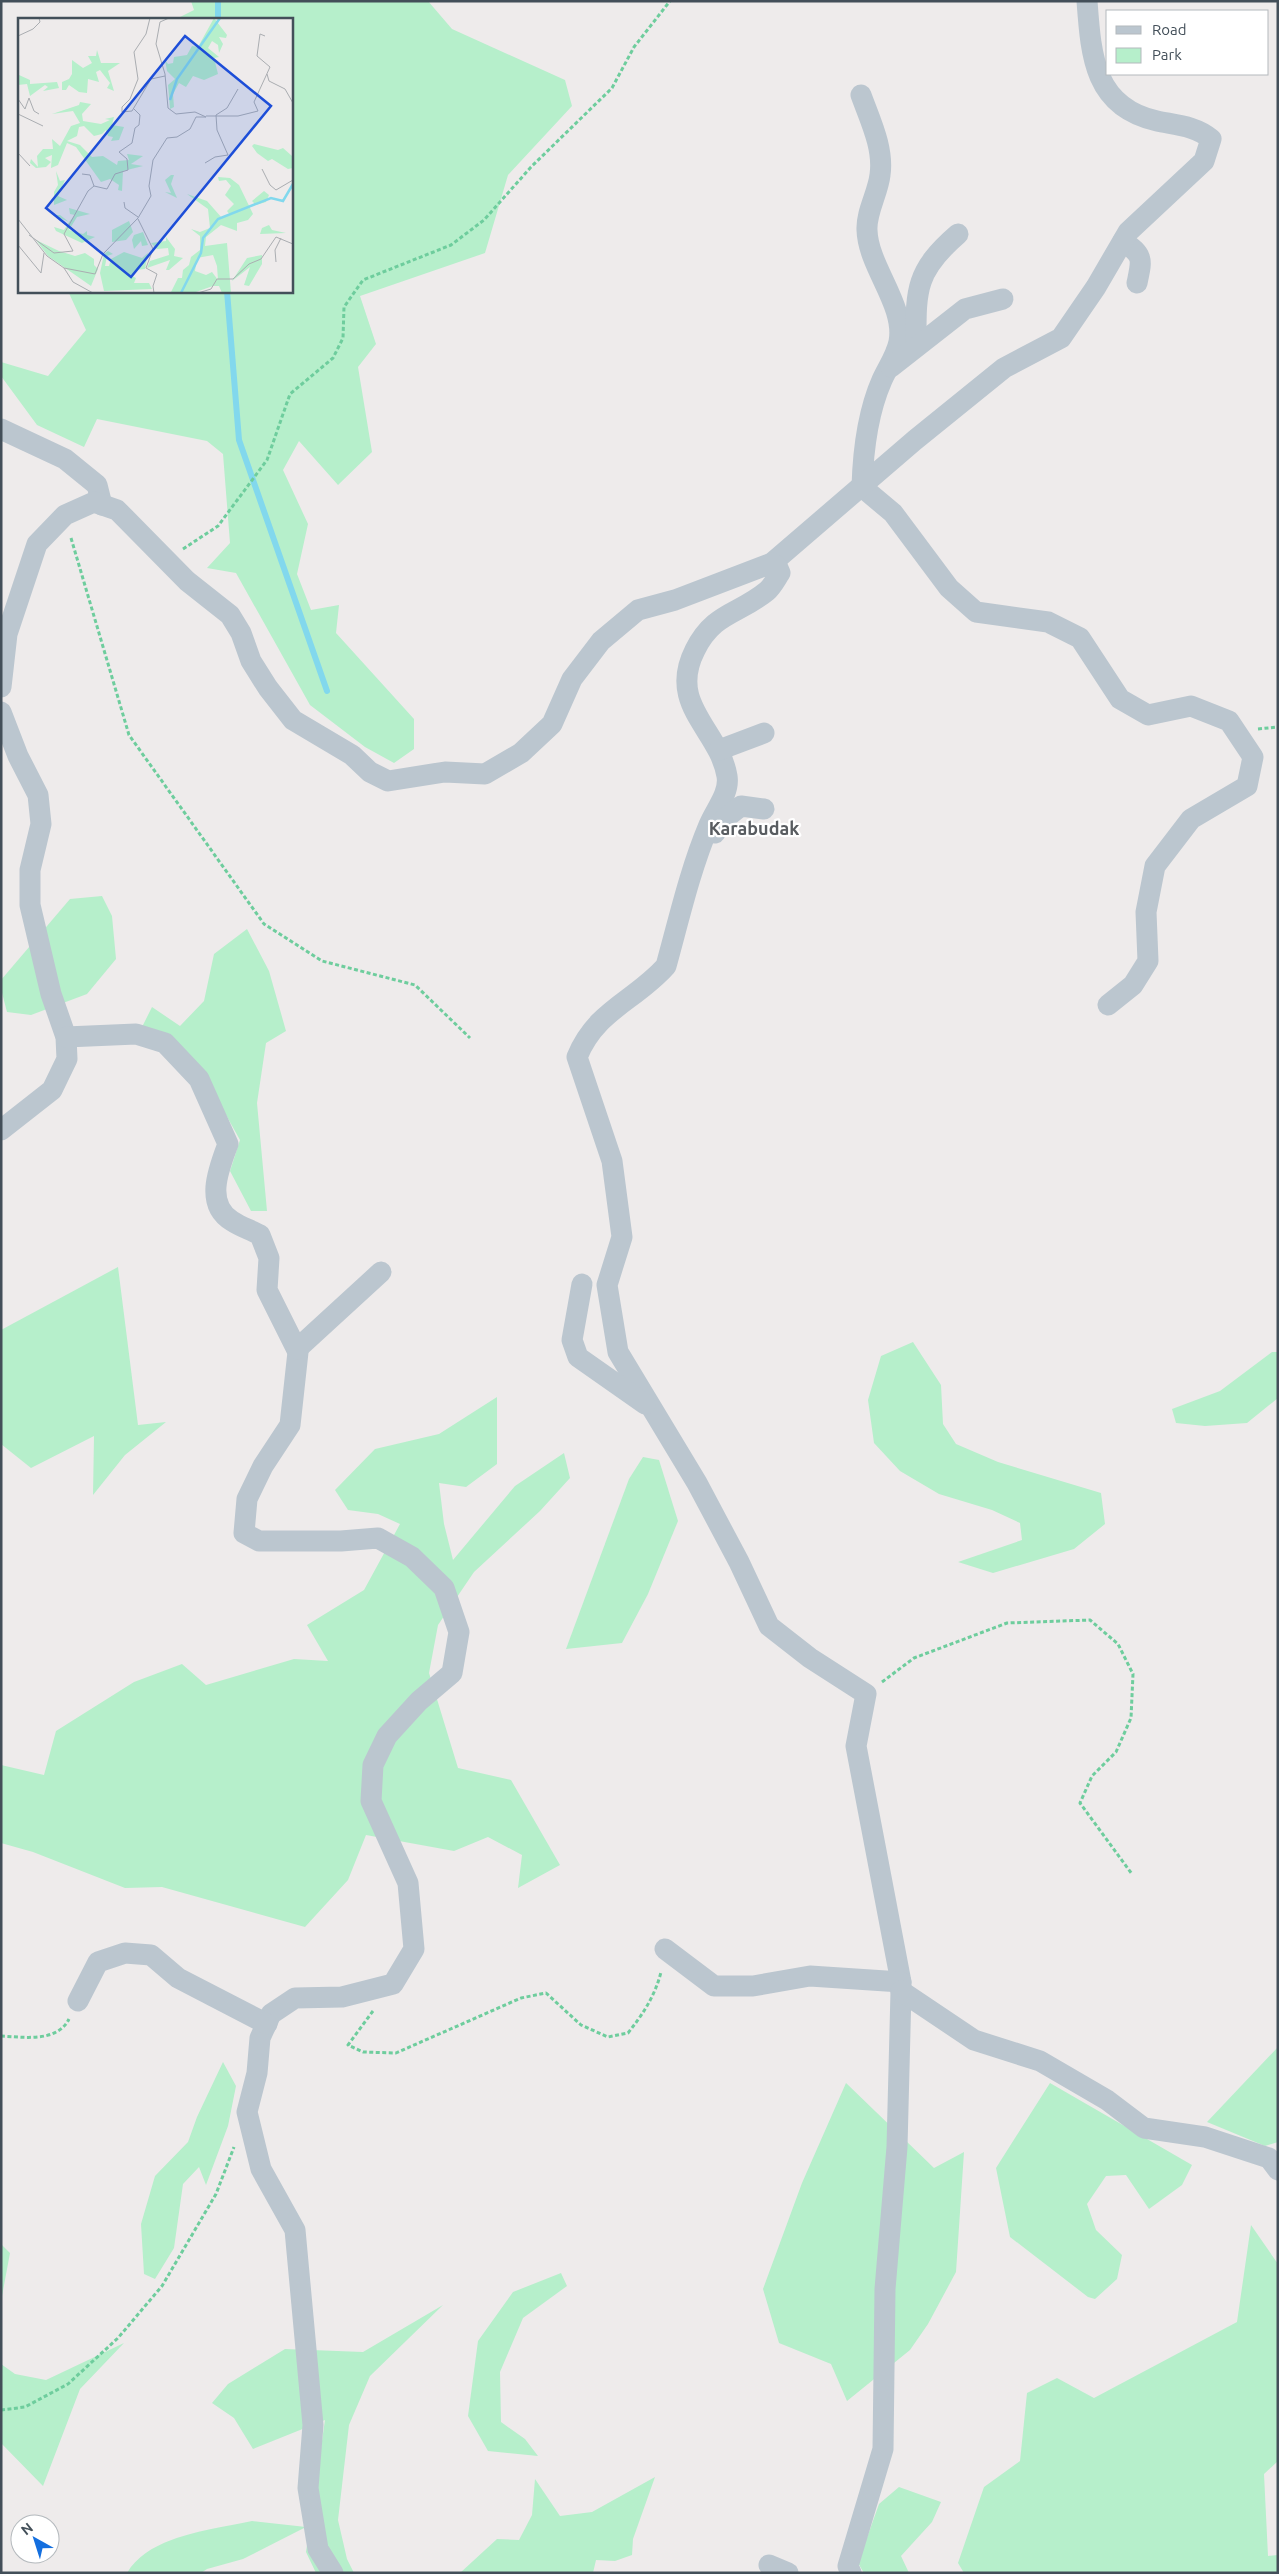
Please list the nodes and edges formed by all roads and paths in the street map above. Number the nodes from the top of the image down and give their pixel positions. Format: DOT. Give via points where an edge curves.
graph roads {
  1 [pos="670,1"];
  2 [pos="1087,1"];
  3 [pos="861,95"];
  4 [pos="958,234"];
  5 [pos="1123,241"];
  6 [pos="1137,284"];
  7 [pos="1003,299"];
  8 [pos="916,346"];
  9 [pos="888,368"];
  10 [pos="1,429"];
  11 [pos="862,487"];
  12 [pos="102,505"];
  13 [pos="68,532"];
  14 [pos="166,560"];
  15 [pos="772,563"];
  16 [pos="1,687"];
  17 [pos="1,712"];
  18 [pos="764,733"];
  19 [pos="718,750"];
  20 [pos="764,809"];
  21 [pos="695,865"];
  22 [pos="1108,1005"];
  23 [pos="66,1037"];
  24 [pos="470,1038"];
  25 [pos="1,1130"];
  26 [pos="381,1272"];
  27 [pos="582,1284"];
  28 [pos="297,1349"];
  29 [pos="653,1410"];
  30 [pos="866,1694"];
  31 [pos="1132,1874"];
  32 [pos="666,1949"];
  33 [pos="393,1984"];
  34 [pos="901,1987"];
  35 [pos="78,2001"];
  36 [pos="267,2024"];
  37 [pos="1,2036"];
  38 [pos="247,2112"];
  39 [pos="1278,2170"];
  40 [pos="1,2410"];
  41 [pos="333,2573"];
  42 [pos="851,2573"];
  1 -- 14 [label="path" via="634,47 612,88 531,167 484,220 451,245 363,280 344,306 343,338 333,358 290,394 267,460 218,526"];
  2 -- 5 [label="street" via="1090,39 1102,86 1114,100 1150,119 1201,131 1211,139 1204,161 1128,232"];
  3 -- 9 [label="street" via="881,156 880,176 867,230 883,283 896,312 899,341"];
  4 -- 8 [label="street" via="922,273 916,297"];
  5 -- 6 [label="street" via="1138,251 1141,261"];
  5 -- 11 [label="street" via="1061,338 1004,368"];
  7 -- 8 [label="street" via="965,309"];
  8 -- 9 [label="street"];
  9 -- 11 [label="street" via="863,443"];
  10 -- 12 [label="street" via="65,459 97,485"];
  11 -- 15 [label="street"];
  11 -- 22 [label="street" via="893,513 949,588 976,612 1048,622 1080,638 1120,699 1148,715 1191,706 1229,721 1253,758 1247,786 1191,819 1155,866 1146,912 1148,961 1133,985"];
  12 -- 14 [label="street" via="117,510"];
  12 -- 16 [label="street" via="94,502 65,515 38,544 7,634"];
  13 -- 24 [label="path" via="129,735 264,924 322,961 415,985"];
  14 -- 15 [label="street" via="186,581 230,615 255,667 293,720 388,781 445,772 485,774 521,753 552,724 572,680 601,641 638,610 675,600"];
  15 -- 19 [label="street" via="780,573 768,591 710,626 694,651 687,678 689,703"];
  17 -- 23 [label="street" via="38,795 41,824 30,870 30,905 50,994"];
  18 -- 19 [label="street"];
  19 -- 21 [label="street" via="727,777 721,803 709,824"];
  20 -- 21 [label="street" via="741,806 723,820"];
  21 -- 29 [label="street" via="666,966 601,1019 584,1039 577,1057 612,1160 622,1236 607,1285 618,1352"];
  23 -- 25 [label="street" via="67,1059 52,1090"];
  23 -- 28 [label="street" via="136,1034 165,1043 199,1079 228,1144 216,1176 216,1202 230,1220 260,1235 269,1258 267,1290"];
  26 -- 28 [label="street"];
  27 -- 29 [label="street" via="572,1340 578,1357"];
  28 -- 33 [label="street" via="290,1425 246,1499 244,1534 259,1541 378,1538 412,1557 444,1588 459,1632 452,1672 386,1736 374,1765 371,1801 408,1882 414,1949"];
  29 -- 30 [label="street" via="697,1483 769,1626 810,1658"];
  30 -- 31 [label="path" via="914,1658 1007,1623 1090,1620 1118,1644 1133,1674 1131,1718 1116,1752 1092,1776 1080,1803"];
  30 -- 34 [label="street" via="856,1746"];
  32 -- 33 [label="path" via="656,1990 643,2013 628,2033 608,2037 581,2025 546,1994 521,1998 396,2053 363,2052 348,2045"];
  32 -- 34 [label="street" via="714,1986 753,1986 810,1976"];
  33 -- 36 [label="street" via="342,1997 295,1998 271,2014"];
  34 -- 39 [label="street" via="974,2040 1040,2061 1107,2100 1144,2128 1205,2137 1269,2158"];
  34 -- 42 [label="street" via="897,2146 885,2289 883,2449 848,2566"];
  35 -- 36 [label="street" via="98,1962 124,1953 151,1955 178,1978"];
  35 -- 37 [label="path" via="66,2025 51,2034 36,2038"];
  36 -- 38 [label="street" via="260,2038 257,2073"];
  38 -- 40 [label="path" via="216,2194 162,2286 118,2338 68,2384 25,2406"];
  38 -- 41 [label="street" via="261,2169 295,2230 314,2425 308,2488 318,2549"];
}
